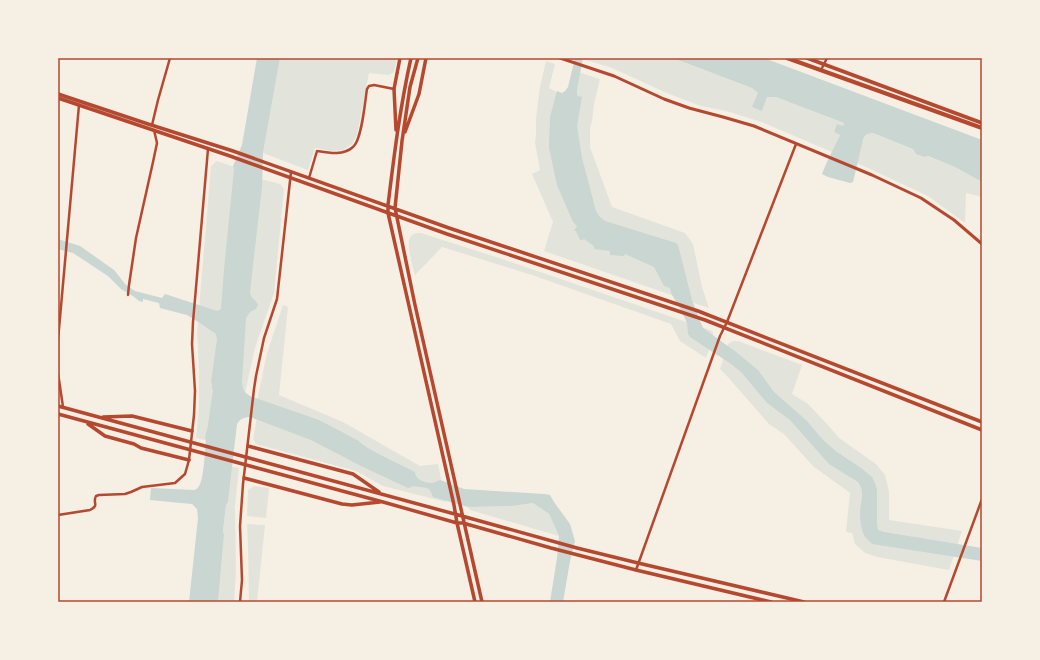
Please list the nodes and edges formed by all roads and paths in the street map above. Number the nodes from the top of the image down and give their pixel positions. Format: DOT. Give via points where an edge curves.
graph roads {
  1 [pos="170,58"];
  2 [pos="400,58"];
  3 [pos="411,58"];
  4 [pos="418,58"];
  5 [pos="426,58"];
  6 [pos="560,58"];
  7 [pos="787,58"];
  8 [pos="808,58"];
  9 [pos="827,58"];
  10 [pos="824,64"];
  11 [pos="820,71"];
  12 [pos="394,89"];
  13 [pos="58,94"];
  14 [pos="58,98"];
  15 [pos="79,105"];
  16 [pos="982,123"];
  17 [pos="152,125"];
  18 [pos="982,128"];
  19 [pos="155,131"];
  20 [pos="396,140"];
  21 [pos="402,141"];
  22 [pos="796,144"];
  23 [pos="208,149"];
  24 [pos="291,171"];
  25 [pos="291,178"];
  26 [pos="309,178"];
  27 [pos="388,205"];
  28 [pos="395,208"];
  29 [pos="388,213"];
  30 [pos="396,216"];
  31 [pos="982,244"];
  32 [pos="128,295"];
  33 [pos="727,322"];
  34 [pos="723,328"];
  35 [pos="58,406"];
  36 [pos="64,408"];
  37 [pos="58,414"];
  38 [pos="99,417"];
  39 [pos="86,422"];
  40 [pos="982,422"];
  41 [pos="982,430"];
  42 [pos="192,432"];
  43 [pos="248,446"];
  44 [pos="189,460"];
  45 [pos="244,478"];
  46 [pos="382,494"];
  47 [pos="982,499"];
  48 [pos="383,502"];
  49 [pos="456,514"];
  50 [pos="58,515"];
  51 [pos="462,516"];
  52 [pos="457,523"];
  53 [pos="463,523"];
  54 [pos="638,563"];
  55 [pos="636,570"];
  56 [pos="240,602"];
  57 [pos="475,602"];
  58 [pos="482,602"];
  59 [pos="771,602"];
  60 [pos="804,602"];
  61 [pos="944,602"];
  1 -- 17 [label="street"];
  2 -- 12 [label="main road"];
  3 -- 20 [label="main road"];
  4 -- 21 [label="main road" via="410,87"];
  5 -- 21 [label="main road" via="419,94"];
  6 -- 22 [label="street" via="614,76 664,99 754,126"];
  7 -- 11 [label="main road"];
  8 -- 10 [label="main road"];
  9 -- 10 [label="street"];
  10 -- 11 [label="street"];
  10 -- 16 [label="main road"];
  11 -- 18 [label="main road"];
  12 -- 20 [label="main road"];
  12 -- 26 [label="street" via="369,86 359,136 354,147 331,154 317,150"];
  13 -- 17 [label="main road"];
  14 -- 15 [label="main road"];
  15 -- 19 [label="main road"];
  15 -- 36 [label="street" via="58,340 58,373"];
  17 -- 19 [label="street"];
  17 -- 24 [label="main road"];
  19 -- 23 [label="main road"];
  19 -- 32 [label="street" via="154,156 136,238"];
  20 -- 27 [label="main road"];
  21 -- 28 [label="main road"];
  22 -- 31 [label="street" via="921,198 954,220"];
  22 -- 33 [label="street"];
  23 -- 25 [label="main road"];
  23 -- 42 [label="street" via="193,322 195,391"];
  24 -- 25 [label="street"];
  24 -- 26 [label="main road"];
  25 -- 29 [label="main road"];
  25 -- 43 [label="street" via="277,299 264,338 256,376"];
  26 -- 27 [label="main road"];
  27 -- 28 [label="main road"];
  27 -- 29 [label="main road"];
  28 -- 30 [label="main road"];
  28 -- 33 [label="main road"];
  29 -- 30 [label="main road"];
  29 -- 49 [label="main road"];
  30 -- 34 [label="main road"];
  30 -- 51 [label="main road"];
  33 -- 34 [label="street"];
  33 -- 40 [label="main road"];
  34 -- 41 [label="main road"];
  34 -- 54 [label="street"];
  35 -- 36 [label="main road"];
  36 -- 38 [label="main road"];
  37 -- 39 [label="main road"];
  38 -- 42 [label="main road" via="132,416"];
  38 -- 46 [label="main road"];
  39 -- 44 [label="main road" via="105,436"];
  39 -- 48 [label="main road"];
  42 -- 44 [label="street"];
  43 -- 45 [label="street"];
  43 -- 46 [label="main road" via="353,474"];
  44 -- 50 [label="street" via="185,474 175,483 142,487 125,494 99,495 95,498 95,508"];
  45 -- 48 [label="main road" via="342,504"];
  45 -- 56 [label="street" via="240,526"];
  46 -- 49 [label="main road"];
  47 -- 61 [label="street"];
  48 -- 52 [label="main road"];
  49 -- 51 [label="main road"];
  49 -- 52 [label="main road"];
  51 -- 53 [label="main road"];
  51 -- 54 [label="main road"];
  52 -- 53 [label="main road"];
  52 -- 57 [label="main road"];
  53 -- 55 [label="main road"];
  53 -- 58 [label="main road"];
  54 -- 55 [label="street"];
  54 -- 60 [label="main road"];
  55 -- 59 [label="main road"];
}
